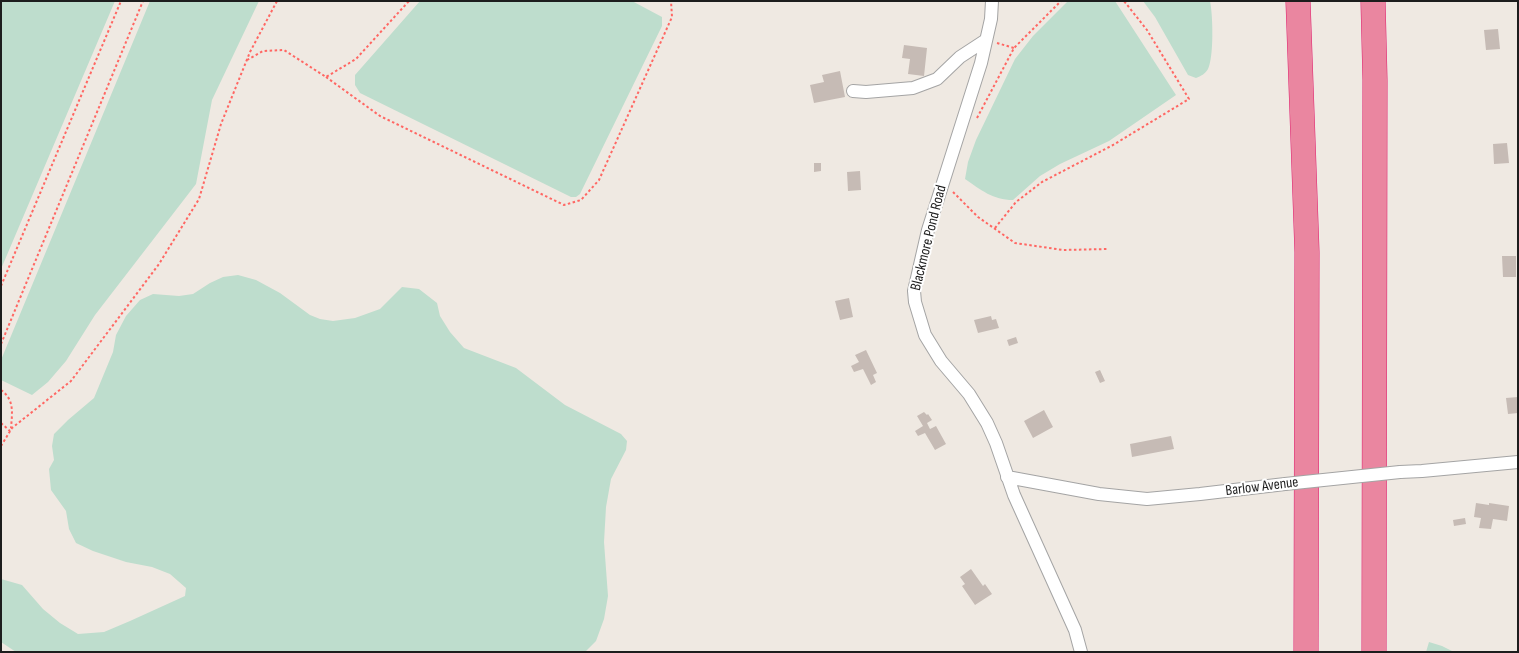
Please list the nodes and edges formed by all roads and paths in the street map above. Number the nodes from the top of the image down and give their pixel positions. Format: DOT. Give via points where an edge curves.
graph roads {
  1 [pos="121,1"];
  2 [pos="142,1"];
  3 [pos="277,1"];
  4 [pos="409,1"];
  5 [pos="671,1"];
  6 [pos="992,1"];
  7 [pos="1061,1"];
  8 [pos="1124,1"];
  9 [pos="1298,1"];
  10 [pos="1373,1"];
  11 [pos="986,40"];
  12 [pos="1014,48"];
  13 [pos="246,60"];
  14 [pos="326,77"];
  15 [pos="853,91"];
  16 [pos="975,123"];
  17 [pos="943,183"];
  18 [pos="994,228"];
  19 [pos="1107,249"];
  20 [pos="1,286"];
  21 [pos="1,344"];
  22 [pos="1,390"];
  23 [pos="1,423"];
  24 [pos="10,431"];
  25 [pos="1,446"];
  26 [pos="1518,462"];
  27 [pos="1007,477"];
  28 [pos="1081,652"];
  29 [pos="1306,652"];
  30 [pos="1374,652"];
  1 -- 20 [label="path"];
  2 -- 21 [label="path"];
  3 -- 13 [label="path"];
  4 -- 14 [label="path" via="356,59"];
  5 -- 14 [label="path" via="672,17 599,180 581,200 564,205 380,116"];
  6 -- 11 [label="street, Blackmore Pond Road"];
  7 -- 12 [label="path"];
  8 -- 18 [label="path" via="1147,30 1189,100 1042,182 1016,202"];
  9 -- 29 [label="highway" via="1307,252"];
  10 -- 30 [label="highway"];
  11 -- 12 [label="path"];
  11 -- 15 [label="street" via="960,57 936,79 913,88"];
  11 -- 17 [label="street, Blackmore Pond Road"];
  12 -- 16 [label="path"];
  13 -- 14 [label="path" via="263,51 284,50"];
  13 -- 24 [label="path" via="221,124 199,199 159,264 71,381"];
  17 -- 18 [label="path"];
  17 -- 27 [label="street, Blackmore Pond Road" via="914,291 917,314 941,361 969,394 987,424"];
  18 -- 19 [label="path" via="1015,243 1063,250"];
  22 -- 24 [label="path" via="12,405"];
  23 -- 24 [label="path"];
  24 -- 25 [label="path"];
  26 -- 27 [label="street, Barlow Avenue, bridge" via="1147,498 1099,494"];
  27 -- 28 [label="street, Blackmore Pond Road" via="1075,630"];
}
